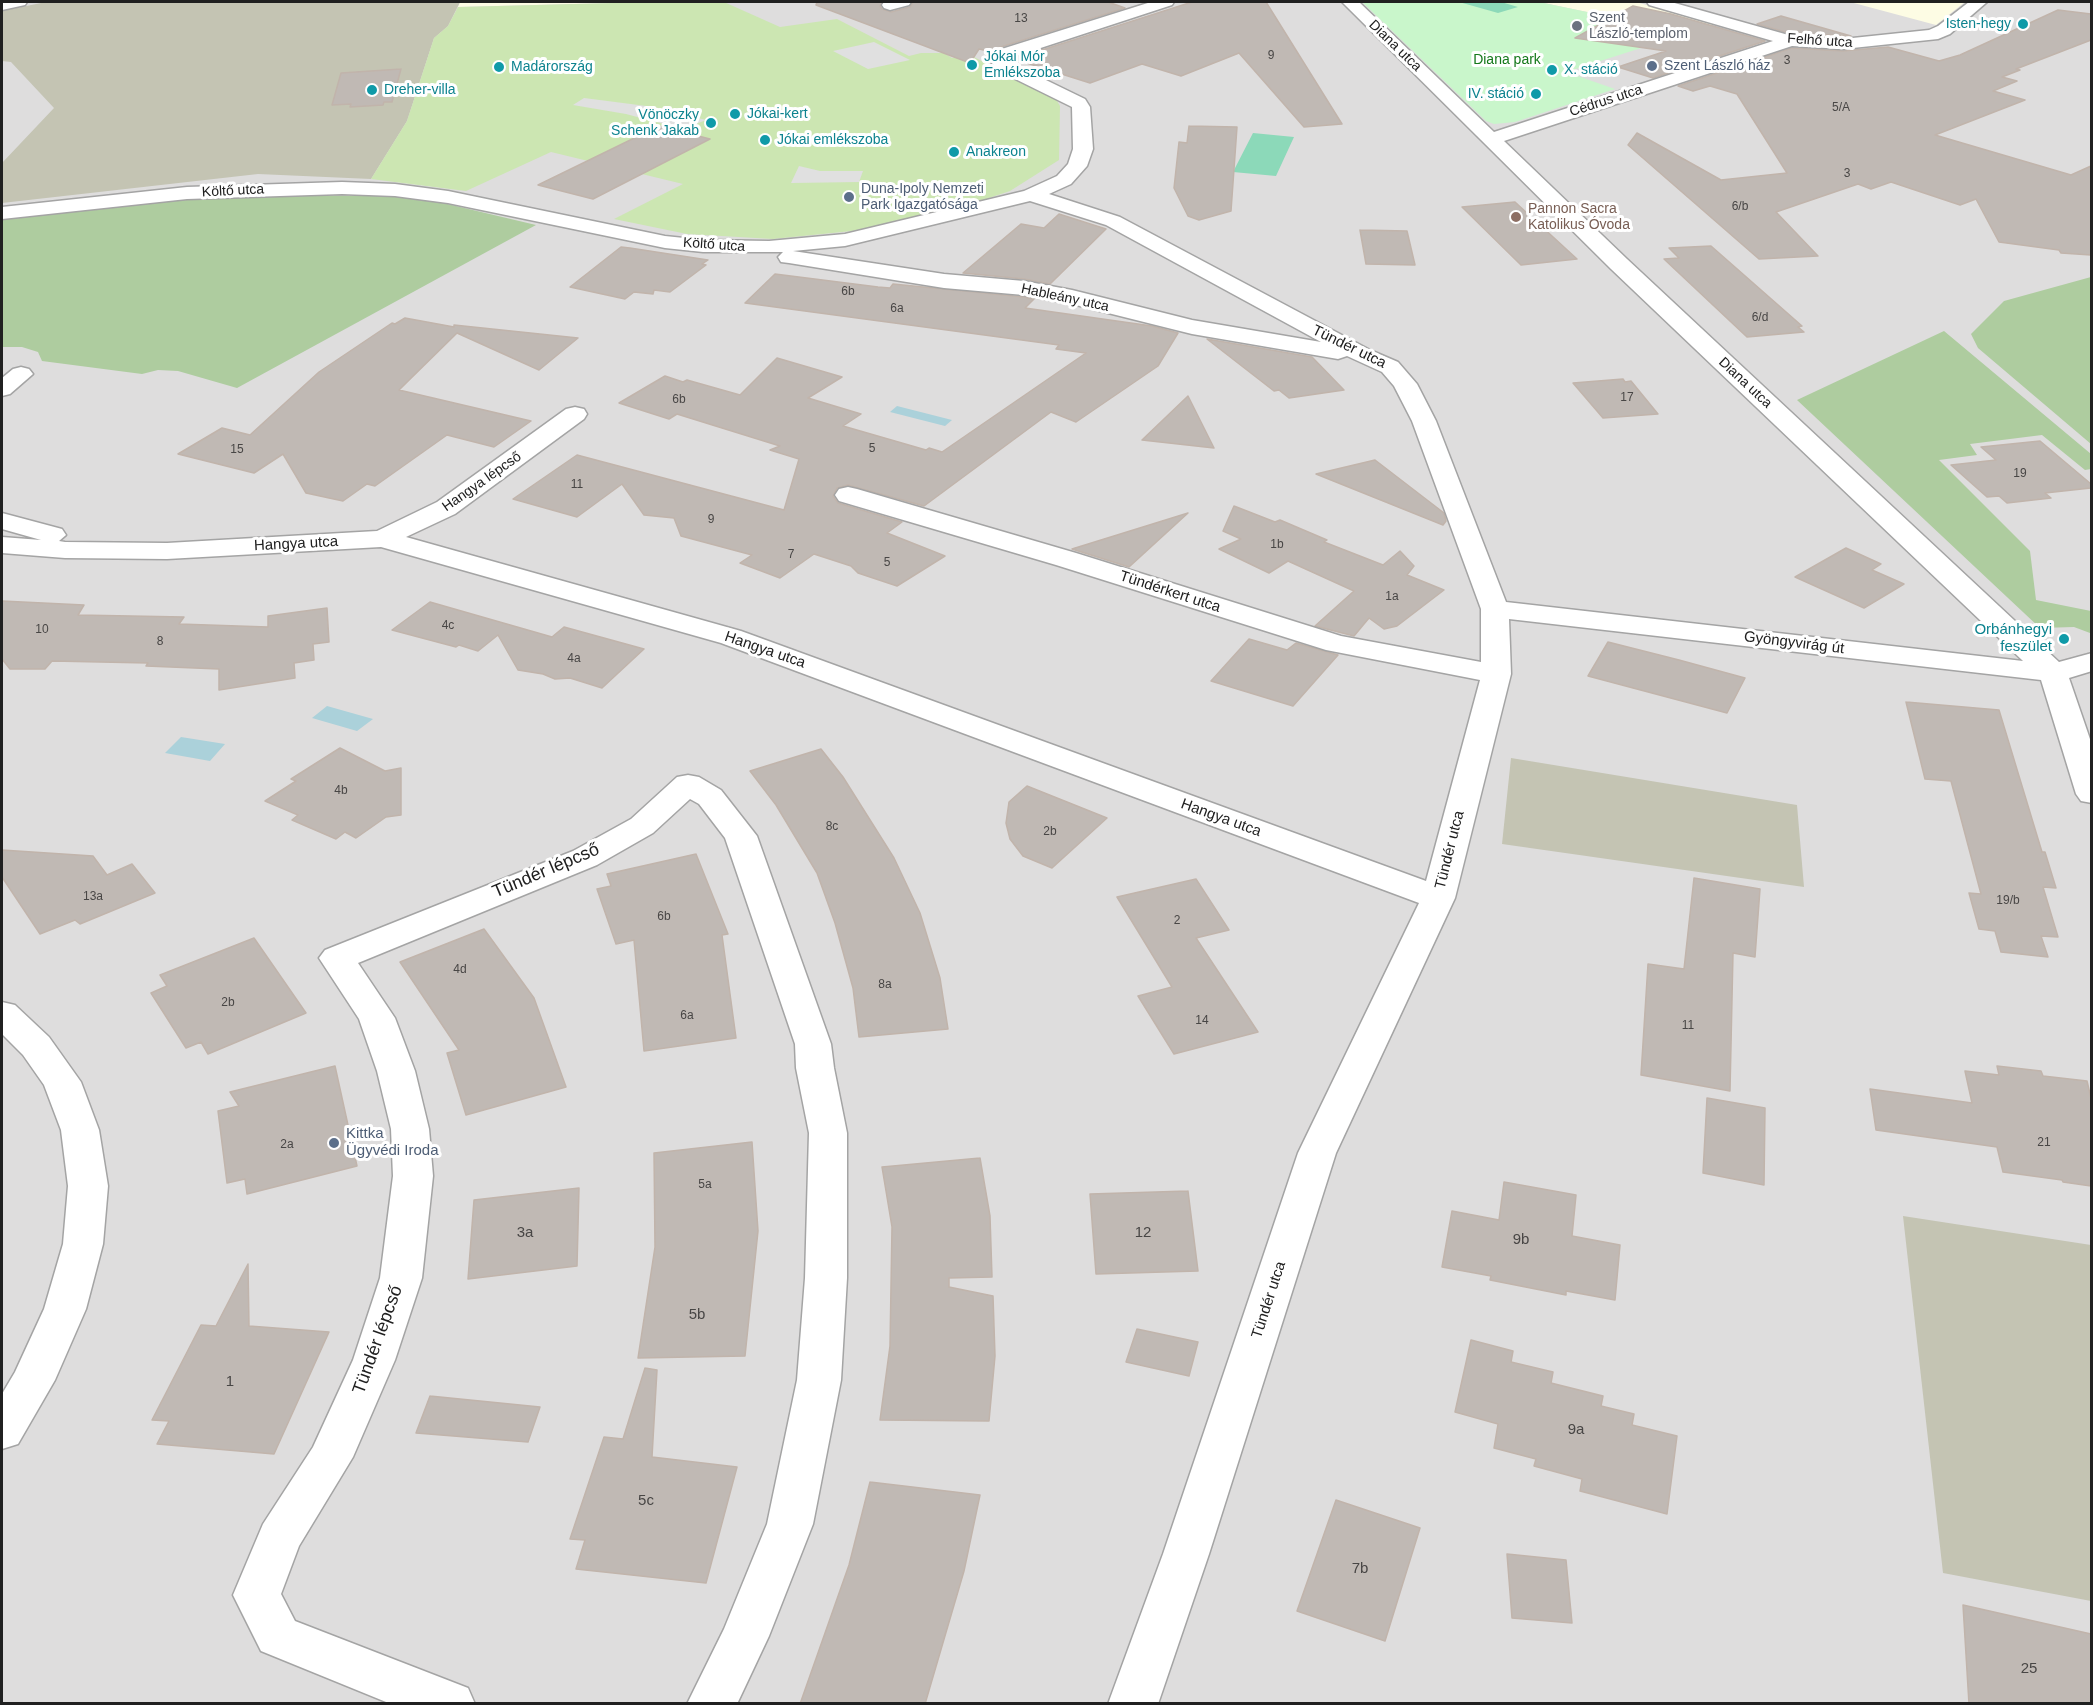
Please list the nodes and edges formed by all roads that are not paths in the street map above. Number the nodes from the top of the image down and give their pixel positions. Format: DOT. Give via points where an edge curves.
graph roads {
  1 [pos="20,2"];
  2 [pos="1166,2"];
  3 [pos="1350,2"];
  4 [pos="1655,2"];
  5 [pos="1979,2"];
  6 [pos="2,5"];
  7 [pos="1791,41"];
  8 [pos="1490,139"];
  9 [pos="1031,195"];
  10 [pos="2,213"];
  11 [pos="768,248"];
  12 [pos="1362,355"];
  13 [pos="21,374"];
  14 [pos="2,389"];
  15 [pos="575,414"];
  16 [pos="848,495"];
  17 [pos="2,521"];
  18 [pos="382,539"];
  19 [pos="2,545"];
  20 [pos="65,550"];
  21 [pos="1495,609"];
  22 [pos="2091,662"];
  23 [pos="2053,673"];
  24 [pos="1496,674"];
  25 [pos="2091,794"];
  26 [pos="1438,898"];
  27 [pos="2,1014"];
  28 [pos="2,1431"];
  29 [pos="450,1704"];
  30 [pos="712,1704"];
  31 [pos="1133,1704"];
  1 -- 6 [label="street"];
  2 -- 9 [label="street, Költő utca" via="995,57 1007,68 1081,107 1083,149 1077,166 1064,180"];
  3 -- 8 [label="street, Diana utca"];
  4 -- 7 [label="street, Felhő utca"];
  5 -- 7 [label="street, Felhő utca" via="1932,35 1859,44"];
  7 -- 8 [label="street, Cédrus utca"];
  8 -- 23 [label="street, Diana utca"];
  9 -- 11 [label="street, Költő utca" via="845,240"];
  9 -- 12 [label="street, Tündér utca" via="1113,221"];
  10 -- 11 [label="street, Költő utca" via="271,189 395,190 448,197 665,242"];
  11 -- 12 [label="street, Hableány utca" via="790,258 1033,290 1192,327"];
  12 -- 21 [label="street, Tündér utca" via="1390,366 1405,384 1424,421"];
  13 -- 14 [label="street"];
  15 -- 18 [label="street, Hangya lépcső" via="446,508"];
  16 -- 24 [label="street, Tündérkert utca" via="1336,644"];
  17 -- 20 [label="street" via="57,536"];
  18 -- 20 [label="street, Hangya utca" via="167,551"];
  18 -- 26 [label="street, Hangya utca" via="731,637"];
  19 -- 20 [label="street, Hangya utca"];
  21 -- 23 [label="street, Gyöngyvirág út"];
  21 -- 24 [label="street, Tündér utca"];
  22 -- 23 [label="street, Gyöngyvirág út"];
  23 -- 25 [label="street, Diana utca"];
  24 -- 26 [label="street, Tündér utca"];
  26 -- 31 [label="street, Tündér utca" via="1317,1153"];
  27 -- 28 [label="street" via="36,1046 62,1082 80,1130 88,1186 83,1244 65,1309 33,1380"];
  29 -- 30 [label="street, Tündér lépcső" via="278,1636 257,1595 279,1538 332,1458 374,1360 401,1278 413,1176 410,1129 396,1071 377,1018 337,958 585,858 642,826 688,784 710,797 741,836 813,1044 828,1133 826,1278 819,1380 790,1524"];
}
